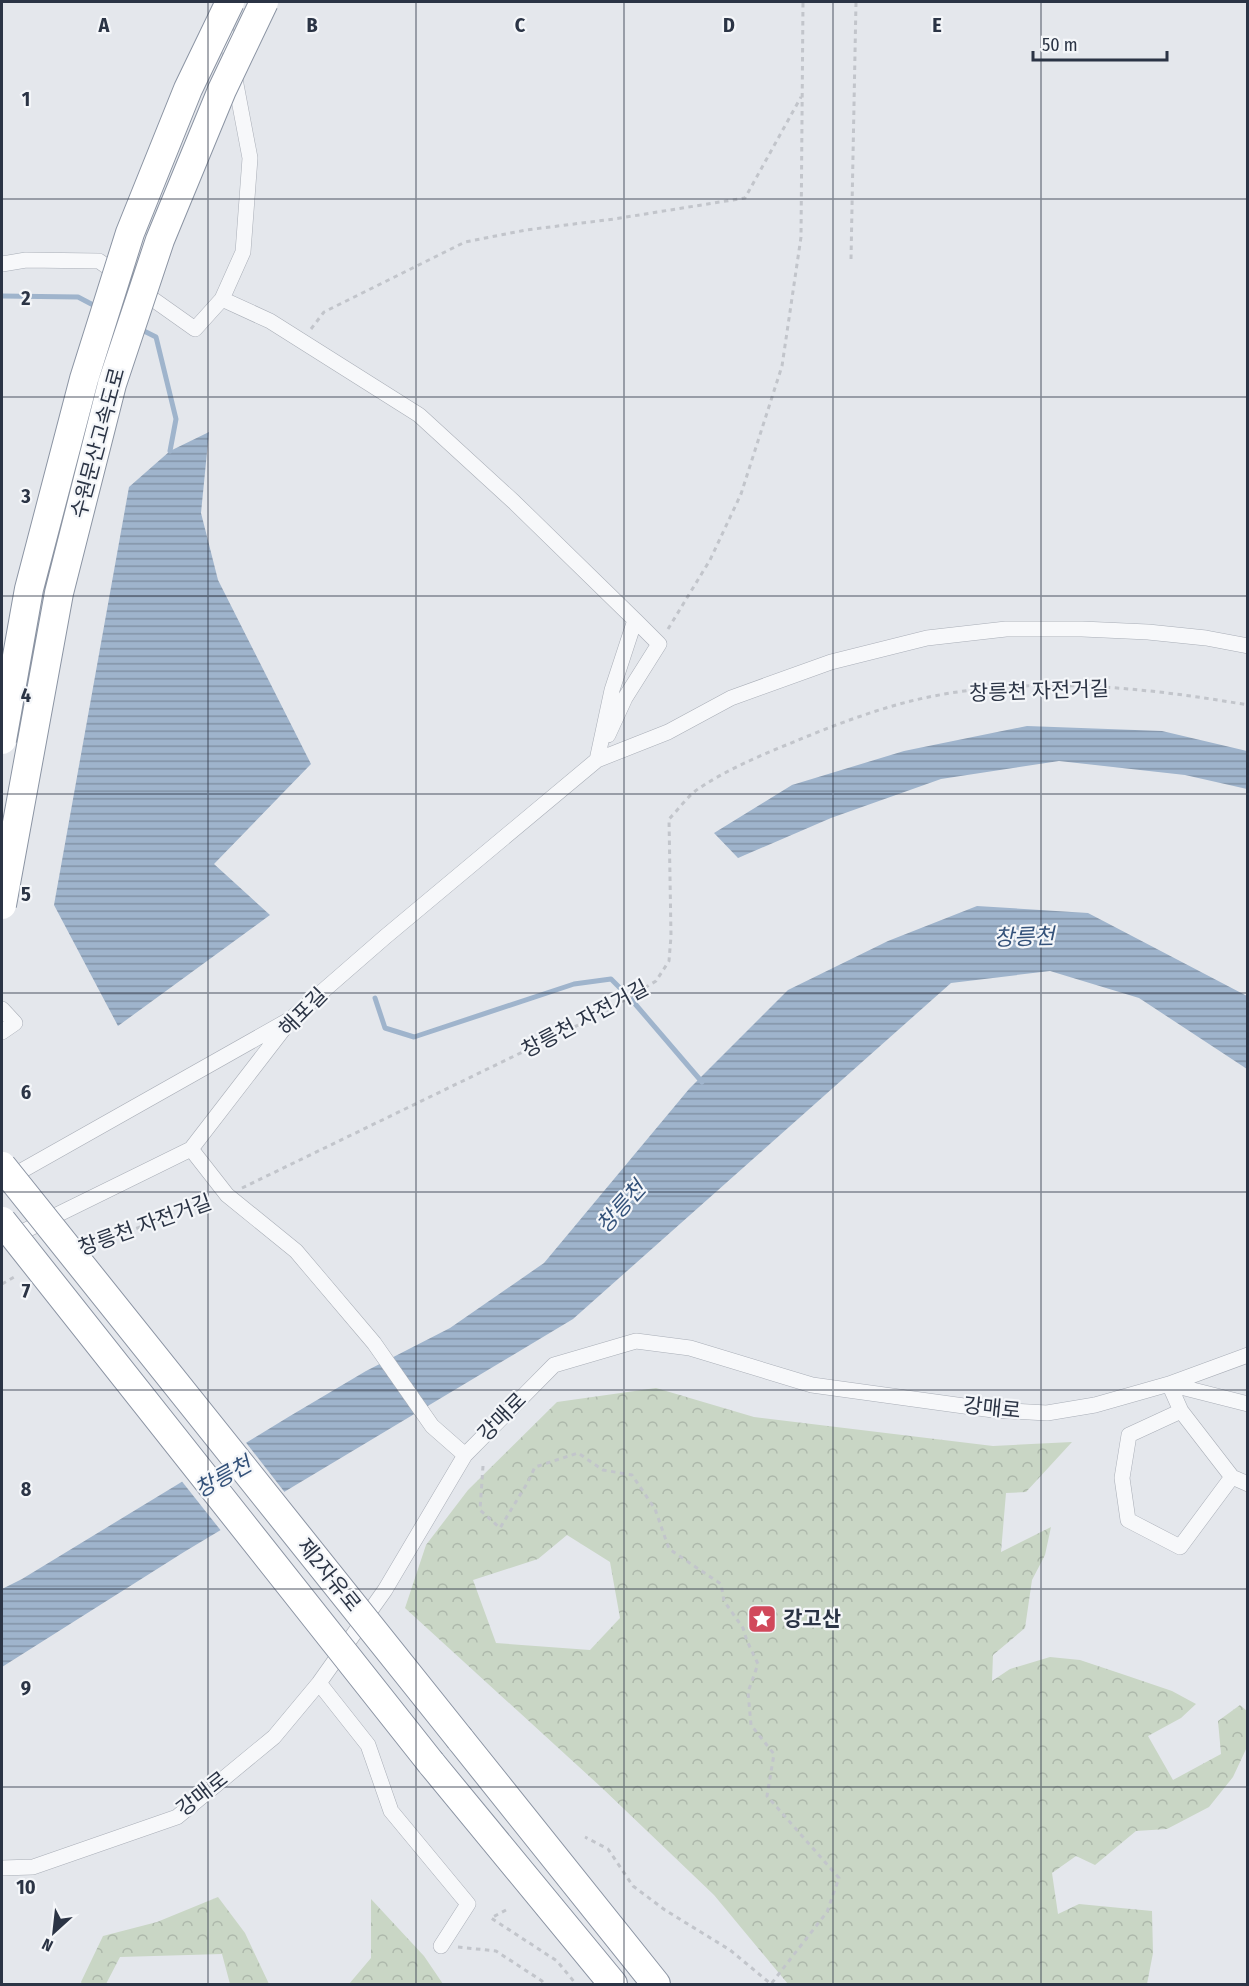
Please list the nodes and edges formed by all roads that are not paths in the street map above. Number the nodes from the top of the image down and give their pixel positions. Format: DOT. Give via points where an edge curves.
graph roads {
  1 [pos="220,2"];
  2 [pos="230,2"];
  3 [pos="264,2"];
  4 [pos="2,264"];
  5 [pos="222,299"];
  6 [pos="635,620"];
  7 [pos="1248,646"];
  8 [pos="2,740"];
  9 [pos="597,760"];
  10 [pos="2,905"];
  11 [pos="2,1009"];
  12 [pos="292,1018"];
  13 [pos="2,1032"];
  14 [pos="191,1149"];
  15 [pos="2,1166"];
  16 [pos="2,1182"];
  17 [pos="2,1221"];
  18 [pos="2,1242"];
  19 [pos="1248,1355"];
  20 [pos="1169,1384"];
  21 [pos="1248,1404"];
  22 [pos="1181,1411"];
  23 [pos="465,1455"];
  24 [pos="1232,1477"];
  25 [pos="1248,1484"];
  26 [pos="319,1683"];
  27 [pos="2,1868"];
  28 [pos="441,1946"];
  29 [pos="613,1984"];
  30 [pos="656,1984"];
  1 -- 5 [label="street" via="250,158 243,252"];
  2 -- 8 [label="highway, 수원문산고속도로, bridge" via="189,89 130,233 84,379 29,589"];
  3 -- 10 [label="highway, 수원문산고속도로, bridge" via="222,90 160,240 111,384 59,593"];
  4 -- 5 [label="street" via="26,260 99,261 195,329"];
  5 -- 6 [label="street" via="303,340 419,415"];
  6 -- 9 [label="street" via="612,690"];
  6 -- 9 [label="street" via="659,644 626,699"];
  7 -- 9 [label="street" via="1171,634 1082,629 1006,629 927,638 831,662 731,698 668,732"];
  9 -- 12 [label="street, 해포길"];
  11 -- 13 [label="street" via="15,1023"];
  12 -- 14 [label="street, 해포길"];
  12 -- 16 [label="street"];
  14 -- 18 [label="street, 해포길"];
  14 -- 23 [label="street" via="227,1195 296,1251 374,1343 432,1426"];
  15 -- 30 [label="highway, 제2자유로, bridge"];
  17 -- 29 [label="highway, 제2자유로, bridge" via="431,1763"];
  19 -- 20 [label="street, 강매로"];
  20 -- 21 [label="street"];
  20 -- 22 [label="street"];
  20 -- 23 [label="street, 강매로" via="1095,1406 1047,1413 993,1410 812,1385 690,1348 636,1341 554,1365"];
  22 -- 24 [label="street"];
  22 -- 24 [label="street" via="1129,1435 1122,1478 1128,1520 1180,1547"];
  23 -- 26 [label="street, 강매로" via="385,1590"];
  24 -- 25 [label="street"];
  26 -- 27 [label="street, 강매로" via="274,1737 177,1816 33,1867"];
  26 -- 28 [label="street" via="368,1745 391,1811 468,1904"];
}
